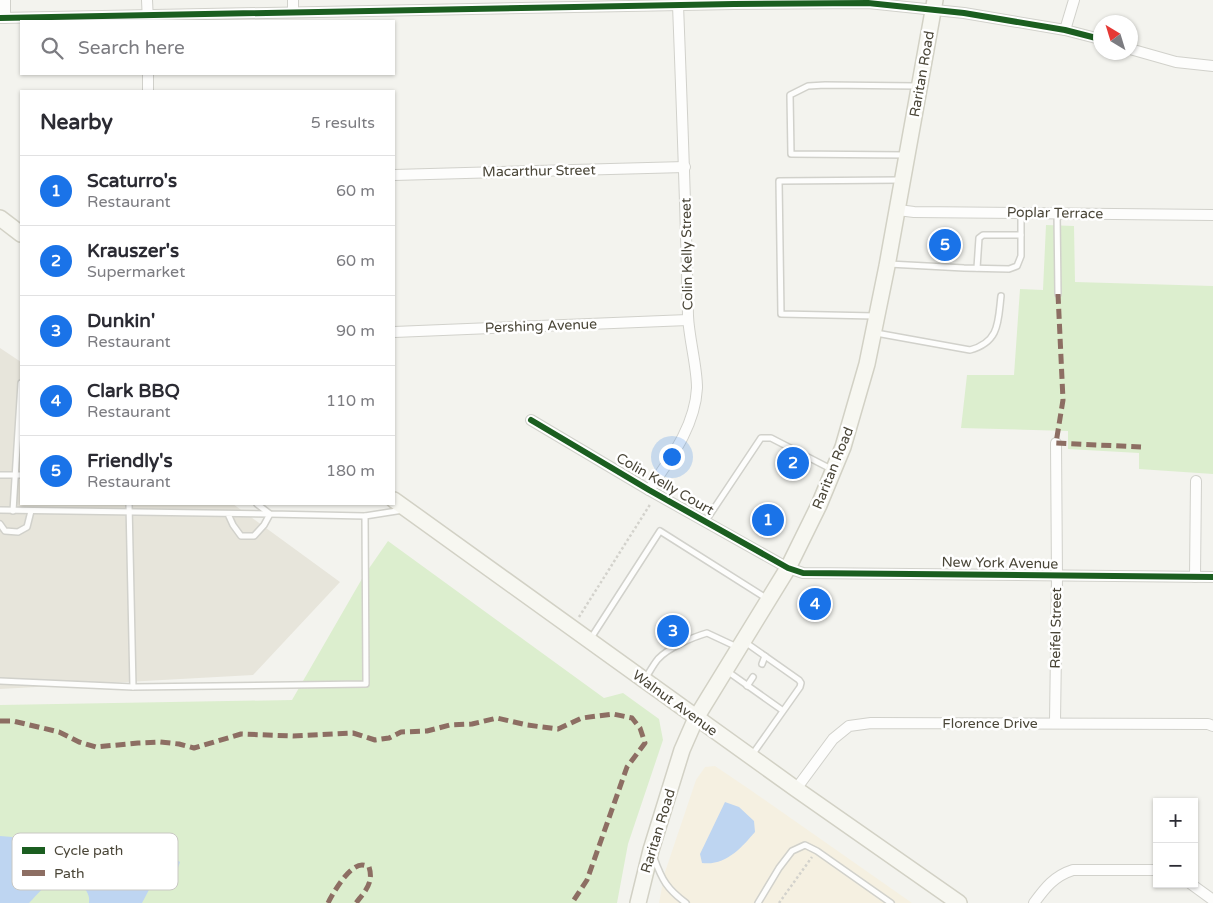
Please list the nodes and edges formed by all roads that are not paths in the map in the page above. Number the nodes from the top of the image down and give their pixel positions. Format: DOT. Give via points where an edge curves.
graph roads {
  1 [pos="5,0"];
  2 [pos="148,0"];
  3 [pos="293,0"];
  4 [pos="1074,0"];
  5 [pos="735,2"];
  6 [pos="580,4"];
  7 [pos="437,5"];
  8 [pos="678,5"];
  9 [pos="934,5"];
  10 [pos="293,12"];
  11 [pos="2,18"];
  12 [pos="148,18"];
  13 [pos="1065,30"];
  14 [pos="1093,37"];
  15 [pos="1138,51"];
  16 [pos="1213,66"];
  17 [pos="148,75"];
  18 [pos="920,86"];
  19 [pos="148,90"];
  20 [pos="908,155"];
  21 [pos="685,167"];
  22 [pos="395,175"];
  23 [pos="903,180"];
  24 [pos="898,210"];
  25 [pos="1021,213"];
  26 [pos="1057,214"];
  27 [pos="1213,215"];
  28 [pos="0,218"];
  29 [pos="20,233"];
  30 [pos="1021,235"];
  31 [pos="887,264"];
  32 [pos="977,268"];
  33 [pos="1058,294"];
  34 [pos="1001,296"];
  35 [pos="876,316"];
  36 [pos="688,320"];
  37 [pos="395,332"];
  38 [pos="873,333"];
  39 [pos="20,396"];
  40 [pos="531,420"];
  41 [pos="1056,443"];
  42 [pos="834,470"];
  43 [pos="0,475"];
  44 [pos="14,475"];
  45 [pos="20,475"];
  46 [pos="1196,481"];
  47 [pos="653,492"];
  48 [pos="130,505"];
  49 [pos="258,505"];
  50 [pos="400,505"];
  51 [pos="0,510"];
  52 [pos="13,511"];
  53 [pos="30,511"];
  54 [pos="129,512"];
  55 [pos="228,514"];
  56 [pos="270,514"];
  57 [pos="365,516"];
  58 [pos="705,522"];
  59 [pos="0,524"];
  60 [pos="788,568"];
  61 [pos="1057,576"];
  62 [pos="1195,577"];
  63 [pos="1213,577"];
  64 [pos="768,599"];
  65 [pos="589,641"];
  66 [pos="740,644"];
  67 [pos="766,656"];
  68 [pos="762,664"];
  69 [pos="725,669"];
  70 [pos="753,677"];
  71 [pos="644,680"];
  72 [pos="0,681"];
  73 [pos="747,686"];
  74 [pos="133,687"];
  75 [pos="782,710"];
  76 [pos="696,718"];
  77 [pos="1055,722"];
  78 [pos="1213,726"];
  79 [pos="751,757"];
  80 [pos="796,789"];
  81 [pos="651,850"];
  82 [pos="1153,870"];
  83 [pos="1196,888"];
  84 [pos="1213,900"];
  85 [pos="638,903"];
  86 [pos="686,903"];
  87 [pos="758,903"];
  88 [pos="890,903"];
  89 [pos="959,903"];
  90 [pos="1034,903"];
  1 -- 11 [label="street"];
  2 -- 12 [label="street"];
  3 -- 10 [label="street"];
  4 -- 13 [label="street"];
  5 -- 8 [label="street"];
  5 -- 9 [label="street"];
  6 -- 7 [label="street"];
  6 -- 8 [label="street"];
  7 -- 10 [label="street"];
  8 -- 21 [label="street, Colin Kelly Street"];
  9 -- 13 [label="street"];
  9 -- 18 [label="main road, Raritan Road"];
  10 -- 12 [label="street"];
  11 -- 12 [label="street"];
  13 -- 14 [label="street"];
  15 -- 16 [label="street" via="1176,62"];
  17 -- 19 [label="street"];
  18 -- 20 [label="main road, Raritan Road"];
  18 -- 20 [label="lane" via="808,86 790,95 791,154"];
  20 -- 23 [label="main road, Raritan Road"];
  21 -- 22 [label="street, Macarthur Street"];
  21 -- 36 [label="street, Colin Kelly Street"];
  23 -- 24 [label="main road, Raritan Road"];
  23 -- 35 [label="lane" via="779,181 781,314"];
  24 -- 25 [label="street, Poplar Terrace"];
  24 -- 31 [label="main road, Raritan Road"];
  25 -- 26 [label="street, Poplar Terrace"];
  25 -- 30 [label="lane"];
  26 -- 27 [label="street, Poplar Terrace"];
  26 -- 33 [label="lane"];
  28 -- 29 [label="main road"];
  30 -- 32 [label="lane" via="1021,256 1017,266 1009,269"];
  30 -- 32 [label="lane" via="983,235 979,238"];
  31 -- 32 [label="lane"];
  31 -- 35 [label="main road, Raritan Road"];
  34 -- 38 [label="lane" via="997,330 970,350"];
  35 -- 38 [label="main road, Raritan Road"];
  36 -- 37 [label="street, Pershing Avenue"];
  36 -- 47 [label="street, Colin Kelly Street" via="697,388 679,447"];
  38 -- 42 [label="main road, Raritan Road" via="852,421"];
  39 -- 44 [label="lane"];
  40 -- 47 [label="street, Colin Kelly Court"];
  41 -- 61 [label="street, Reifel Street"];
  42 -- 58 [label="lane" via="771,438 762,438"];
  42 -- 60 [label="main road, Raritan Road"];
  43 -- 44 [label="lane"];
  44 -- 45 [label="lane"];
  44 -- 52 [label="lane"];
  46 -- 62 [label="street"];
  47 -- 58 [label="street, Colin Kelly Court"];
  48 -- 54 [label="lane"];
  49 -- 56 [label="lane"];
  50 -- 57 [label="lane"];
  50 -- 65 [label="main road, Walnut Avenue"];
  51 -- 52 [label="lane"];
  52 -- 53 [label="lane"];
  53 -- 54 [label="lane"];
  53 -- 59 [label="lane" via="27,527 18,532 5,531"];
  54 -- 55 [label="lane"];
  54 -- 74 [label="lane"];
  55 -- 56 [label="lane"];
  55 -- 56 [label="lane" via="241,536 254,536"];
  56 -- 57 [label="lane"];
  57 -- 74 [label="lane" via="366,684"];
  58 -- 60 [label="street, Colin Kelly Court"];
  60 -- 61 [label="street, New York Avenue" via="812,574"];
  60 -- 64 [label="main road, Raritan Road"];
  61 -- 62 [label="street, New York Avenue"];
  61 -- 77 [label="street, Reifel Street"];
  62 -- 63 [label="street, New York Avenue"];
  64 -- 65 [label="lane" via="660,530"];
  64 -- 66 [label="main road, Raritan Road"];
  65 -- 71 [label="main road, Walnut Avenue"];
  66 -- 67 [label="lane"];
  66 -- 69 [label="main road, Raritan Road"];
  66 -- 71 [label="lane" via="707,633 689,639 664,653"];
  67 -- 68 [label="lane"];
  67 -- 75 [label="lane" via="801,683"];
  69 -- 73 [label="lane"];
  69 -- 76 [label="main road, Raritan Road"];
  70 -- 73 [label="lane"];
  71 -- 76 [label="main road, Walnut Avenue"];
  72 -- 74 [label="lane"];
  73 -- 75 [label="lane"];
  75 -- 79 [label="lane"];
  76 -- 79 [label="main road, Walnut Avenue"];
  76 -- 81 [label="main road, Raritan Road" via="682,750"];
  77 -- 78 [label="street, Florence Drive"];
  77 -- 80 [label="street, Florence Drive" via="871,723 849,726 833,739"];
  79 -- 80 [label="main road, Walnut Avenue"];
  80 -- 89 [label="main road, Walnut Avenue"];
  81 -- 85 [label="main road, Raritan Road"];
  81 -- 86 [label="lane" via="661,878"];
  82 -- 90 [label="street" via="1073,870 1050,882"];
  83 -- 84 [label="street"];
  87 -- 88 [label="lane" via="792,851 805,845"];
}
